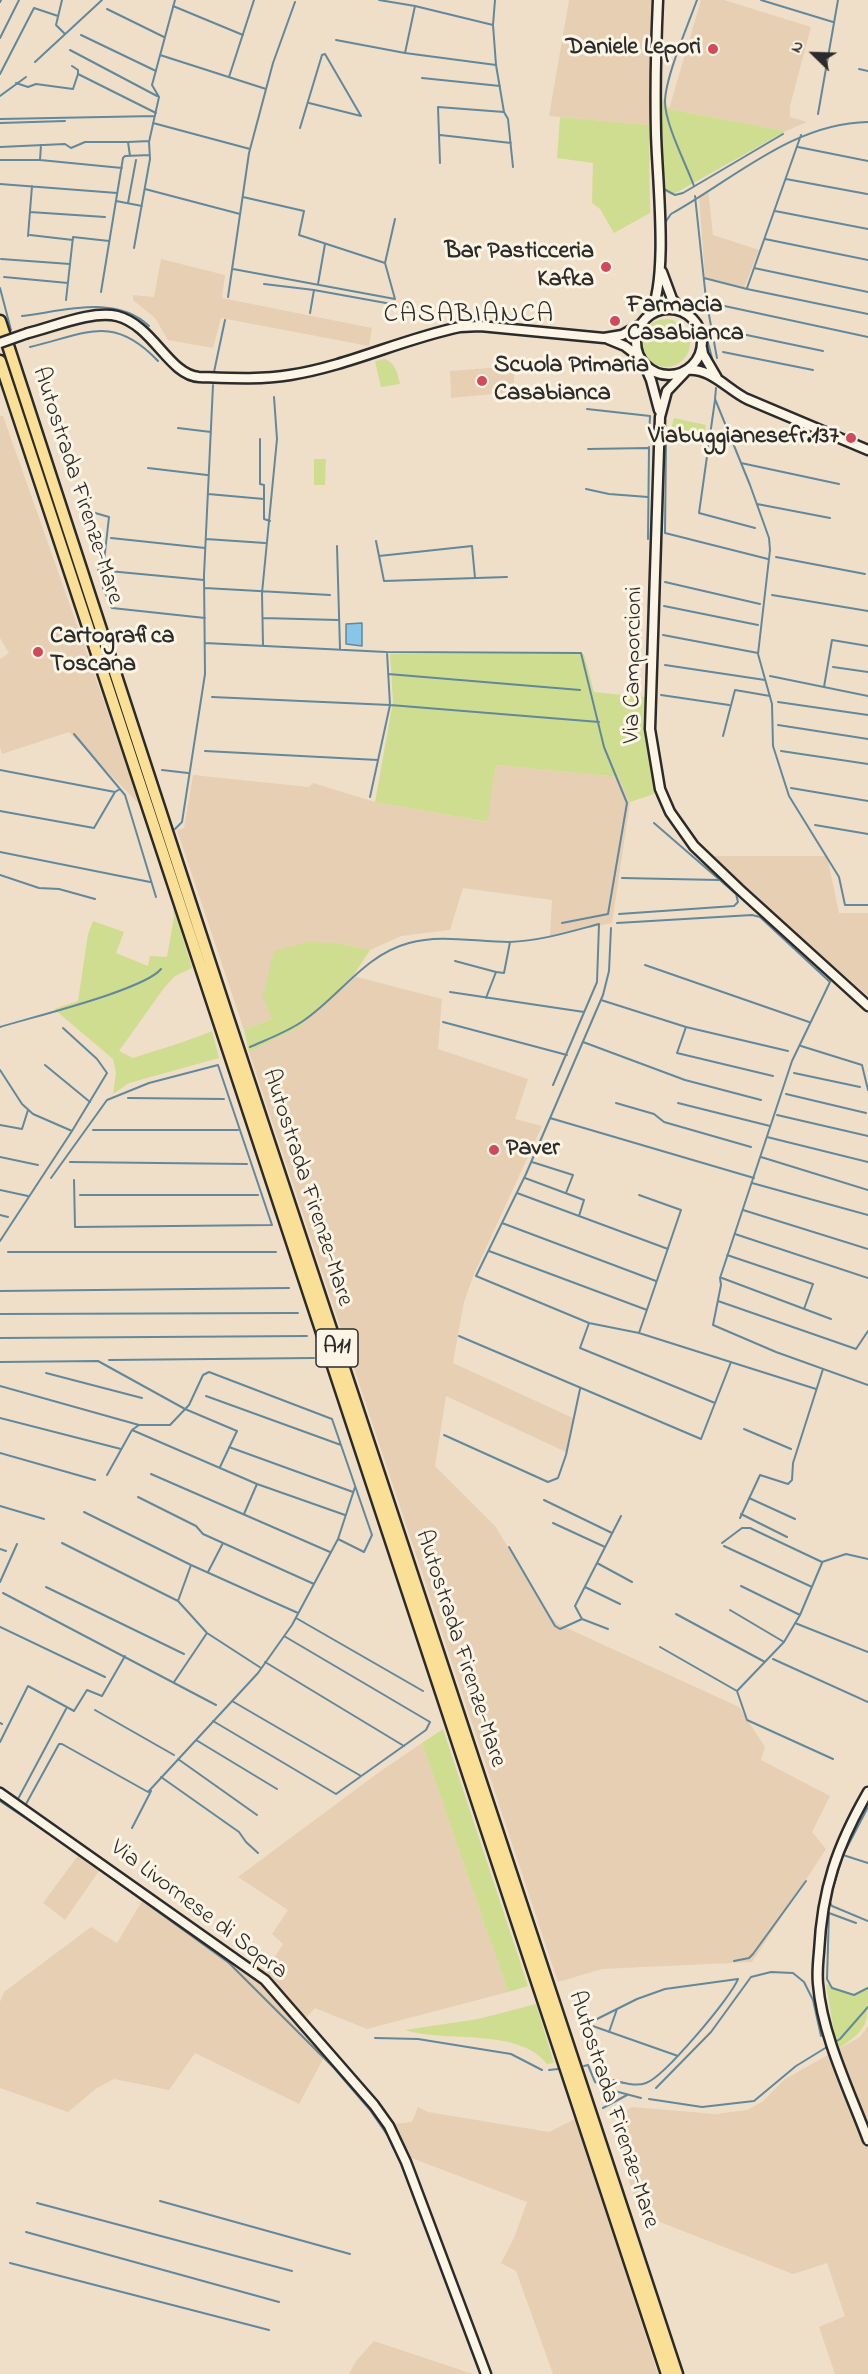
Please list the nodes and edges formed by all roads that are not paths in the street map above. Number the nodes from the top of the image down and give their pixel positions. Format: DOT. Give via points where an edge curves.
graph roads {
  1 [pos="658,0"];
  2 [pos="660,266"];
  3 [pos="683,312"];
  4 [pos="650,315"];
  5 [pos="0,321"];
  6 [pos="642,324"];
  7 [pos="604,338"];
  8 [pos="0,343"];
  9 [pos="702,348"];
  10 [pos="642,360"];
  11 [pos="0,361"];
  12 [pos="686,371"];
  13 [pos="719,381"];
  14 [pos="660,417"];
  15 [pos="868,450"];
  16 [pos="868,1006"];
  17 [pos="868,1792"];
  18 [pos="0,1793"];
  19 [pos="868,2140"];
  20 [pos="486,2374"];
  21 [pos="667,2374"];
  22 [pos="677,2374"];
  1 -- 2 [label="main road" via="655,80"];
  2 -- 3 [label="main road" via="669,294"];
  2 -- 4 [label="main road"];
  3 -- 4 [label="main road" via="666,309"];
  3 -- 9 [label="main road" via="699,328"];
  4 -- 6 [label="main road"];
  5 -- 22 [label="highway, Autostrada Firenze-Mare / A11"];
  6 -- 7 [label="main road" via="622,335"];
  6 -- 10 [label="main road" via="636,340"];
  7 -- 8 [label="main road, bridge" via="467,327 320,369 259,378 188,374 153,339 116,316 88,317"];
  7 -- 10 [label="main road" via="625,346"];
  9 -- 12 [label="main road"];
  9 -- 13 [label="main road"];
  10 -- 12 [label="main road" via="662,375"];
  10 -- 14 [label="main road" via="654,387"];
  11 -- 21 [label="highway, Autostrada Firenze-Mare / A11"];
  12 -- 13 [label="main road" via="704,371"];
  12 -- 14 [label="main road" via="667,391"];
  13 -- 15 [label="main road" via="747,399"];
  14 -- 16 [label="main road, Via Camporcioni" via="650,729 660,789 669,812 694,846"];
  17 -- 19 [label="main road" via="838,1848 828,1884 820,1923 818,1983 832,2044"];
  18 -- 20 [label="main road, Via Livornese di Sopra" via="265,1980 374,2105 406,2162"];
}
